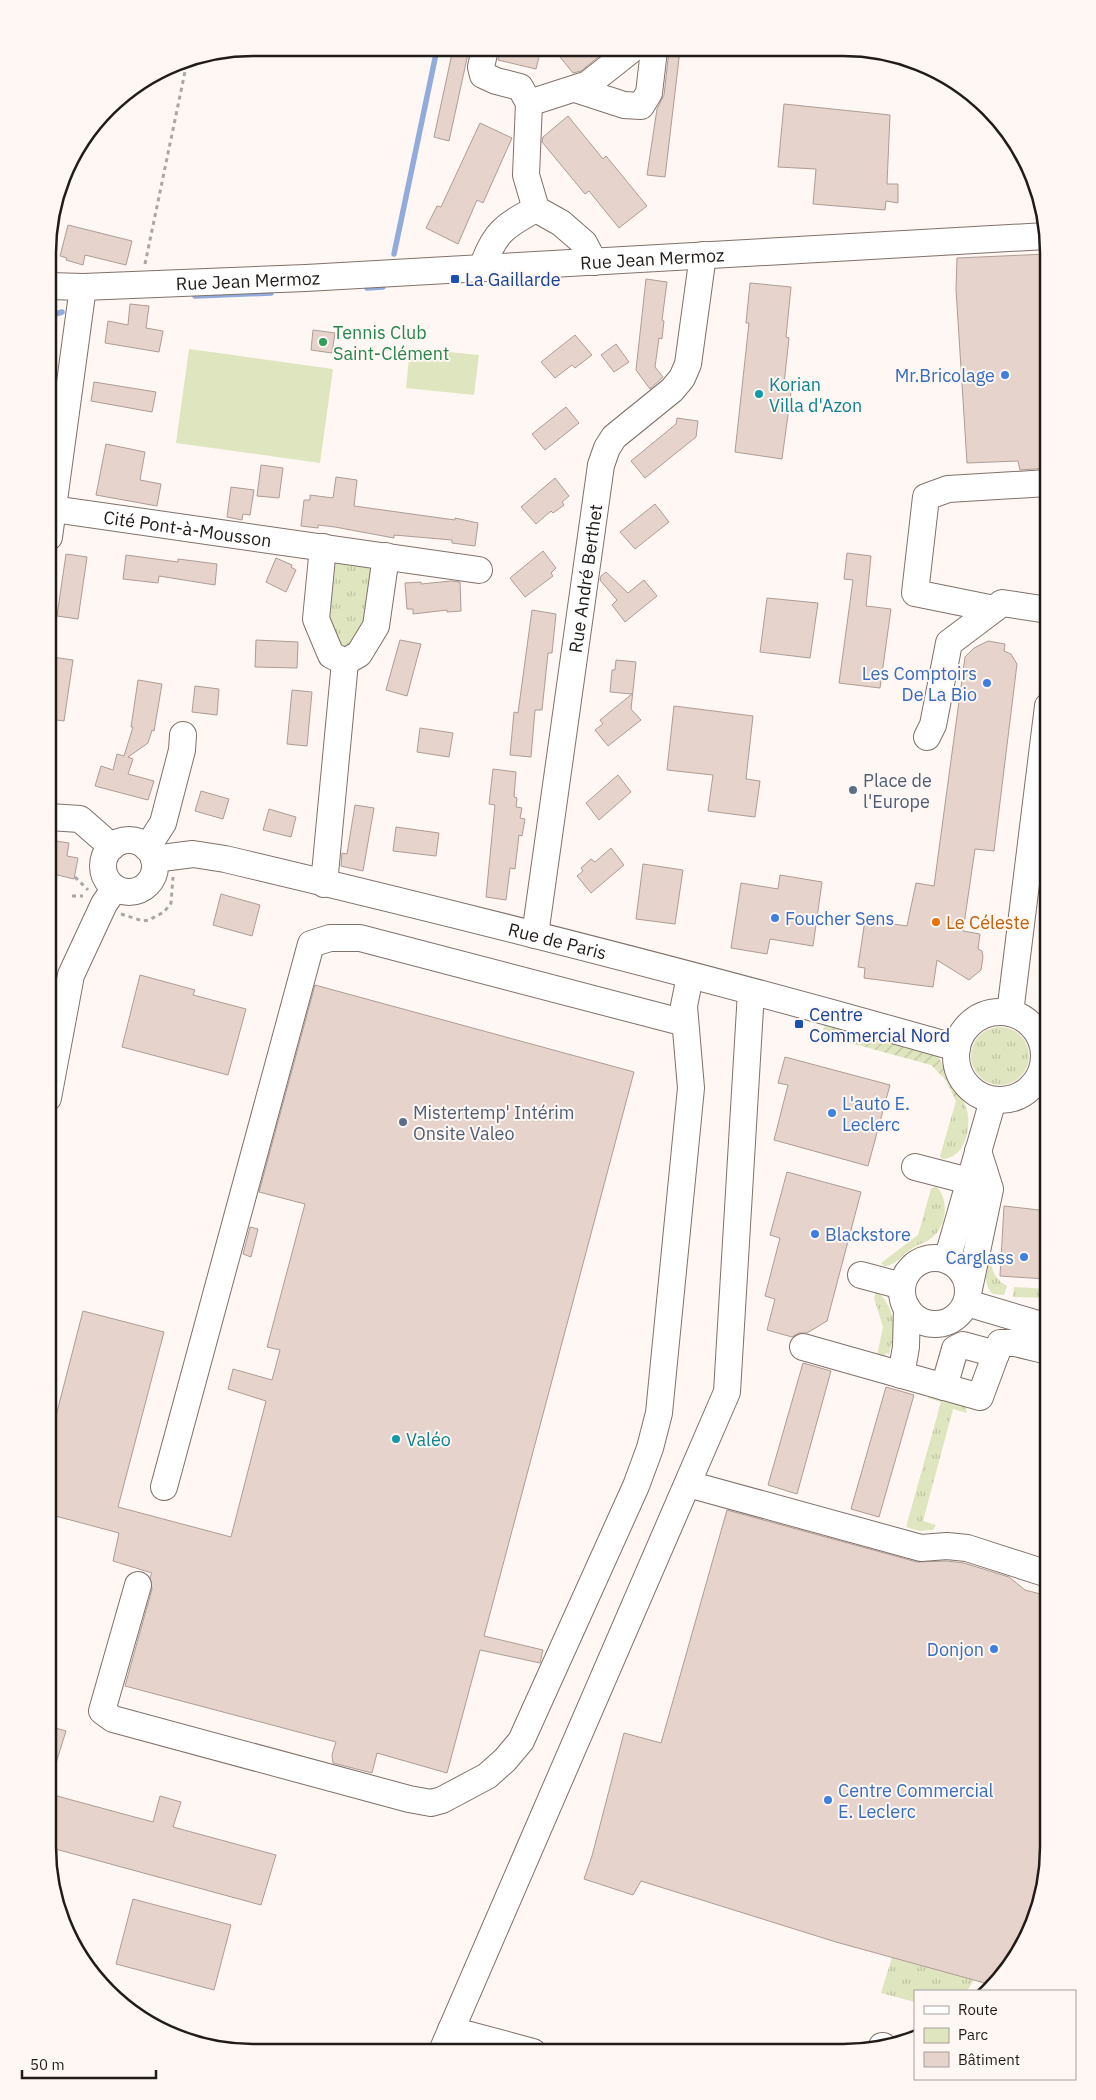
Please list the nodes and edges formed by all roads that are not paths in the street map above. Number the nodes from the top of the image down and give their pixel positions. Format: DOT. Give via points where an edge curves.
graph roads {
  1 [pos="483,56"];
  2 [pos="623,56"];
  3 [pos="653,56"];
  4 [pos="575,89"];
  5 [pos="529,103"];
  6 [pos="536,210"];
  7 [pos="1039,236"];
  8 [pos="703,256"];
  9 [pos="594,262"];
  10 [pos="482,268"];
  11 [pos="56,286"];
  12 [pos="83,287"];
  13 [pos="1040,483"];
  14 [pos="56,487"];
  15 [pos="56,509"];
  16 [pos="323,548"];
  17 [pos="386,556"];
  18 [pos="480,570"];
  19 [pos="994,609"];
  20 [pos="1040,609"];
  21 [pos="344,662"];
  22 [pos="930,731"];
  23 [pos="183,735"];
  24 [pos="1040,810"];
  25 [pos="56,817"];
  26 [pos="112,847"];
  27 [pos="158,860"];
  28 [pos="324,884"];
  29 [pos="108,899"];
  30 [pos="535,935"];
  31 [pos="690,976"];
  32 [pos="757,993"];
  33 [pos="1010,1013"];
  34 [pos="685,1023"];
  35 [pos="1040,1037"];
  36 [pos="957,1048"];
  37 [pos="56,1055"];
  38 [pos="1040,1077"];
  39 [pos="992,1100"];
  40 [pos="978,1151"];
  41 [pos="915,1167"];
  42 [pos="969,1181"];
  43 [pos="947,1260"];
  44 [pos="861,1275"];
  45 [pos="968,1296"];
  46 [pos="904,1297"];
  47 [pos="1040,1323"];
  48 [pos="934,1324"];
  49 [pos="803,1347"];
  50 [pos="1040,1349"];
  51 [pos="996,1354"];
  52 [pos="901,1375"];
  53 [pos="944,1387"];
  54 [pos="688,1484"];
  55 [pos="164,1487"];
  56 [pos="1040,1571"];
  57 [pos="138,1585"];
  58 [pos="446,2041"];
  59 [pos="470,2044"];
  1 -- 5 [label="street" via="483,75 520,87"];
  2 -- 4 [label="street" via="588,84"];
  3 -- 4 [label="street" via="649,93 642,106"];
  4 -- 5 [label="street"];
  5 -- 6 [label="street" via="526,175"];
  6 -- 9 [label="street" via="561,223 584,243"];
  6 -- 10 [label="street" via="519,218 495,238"];
  7 -- 8 [label="street, Rue Jean Mermoz"];
  8 -- 9 [label="street, Rue Jean Mermoz"];
  8 -- 30 [label="street, Rue André Berthet" via="688,364 682,378 672,390 614,437 601,465"];
  9 -- 10 [label="street, Rue Jean Mermoz"];
  10 -- 12 [label="street, Rue Jean Mermoz"];
  11 -- 12 [label="street, Rue Jean Mermoz"];
  12 -- 14 [label="street"];
  13 -- 19 [label="street" via="948,489 926,497 915,593"];
  15 -- 16 [label="street, Cité Pont-à-Mousson"];
  16 -- 17 [label="street, Cité Pont-à-Mousson"];
  16 -- 21 [label="street" via="316,619 331,655"];
  17 -- 18 [label="street, Cité Pont-à-Mousson"];
  17 -- 21 [label="street" via="376,626 359,654"];
  19 -- 20 [label="street" via="1002,603"];
  19 -- 22 [label="street" via="949,643"];
  21 -- 28 [label="street"];
  23 -- 27 [label="street"];
  24 -- 33 [label="street" via="1028,935"];
  25 -- 26 [label="street" via="80,819"];
  26 -- 27 [label="street" via="126,840 141,843"];
  26 -- 29 [label="street" via="103,868"];
  27 -- 28 [label="street, Rue de Paris" via="193,854"];
  27 -- 29 [label="street" via="148,884 141,890 123,892"];
  28 -- 30 [label="street, Rue de Paris"];
  29 -- 37 [label="street" via="71,975"];
  30 -- 31 [label="street, Rue de Paris"];
  31 -- 32 [label="street" via="711,966 748,976"];
  31 -- 34 [label="street" via="684,1006"];
  32 -- 36 [label="street"];
  32 -- 54 [label="street" via="728,1392"];
  33 -- 35 [label="street" via="1023,1018"];
  33 -- 36 [label="street" via="996,1012 970,1023"];
  34 -- 55 [label="street" via="360,938 330,938 311,944"];
  34 -- 57 [label="street" via="690,1088 659,1413 636,1486 521,1741 505,1760 487,1776 431,1803 113,1719 102,1711"];
  36 -- 39 [label="street" via="956,1061 964,1081 979,1095"];
  38 -- 39 [label="street" via="1029,1090 1018,1096"];
  39 -- 40 [label="street"];
  40 -- 42 [label="street"];
  40 -- 45 [label="street" via="990,1189"];
  41 -- 42 [label="street"];
  42 -- 43 [label="street"];
  43 -- 45 [label="street" via="962,1271 967,1280"];
  43 -- 46 [label="street" via="927,1258 911,1268 905,1276"];
  44 -- 46 [label="street"];
  45 -- 47 [label="street"];
  45 -- 48 [label="street" via="962,1312 954,1319"];
  46 -- 48 [label="street" via="914,1316"];
  46 -- 52 [label="street" via="906,1346"];
  48 -- 52 [label="street" via="914,1350"];
  49 -- 52 [label="street"];
  50 -- 51 [label="street" via="1015,1342 1000,1343"];
  51 -- 53 [label="street" via="963,1345 955,1350"];
  51 -- 53 [label="street" via="980,1397"];
  52 -- 53 [label="street"];
  54 -- 56 [label="street" via="921,1548 967,1548"];
  54 -- 58 [label="street"];
  58 -- 59 [label="street"];
}
